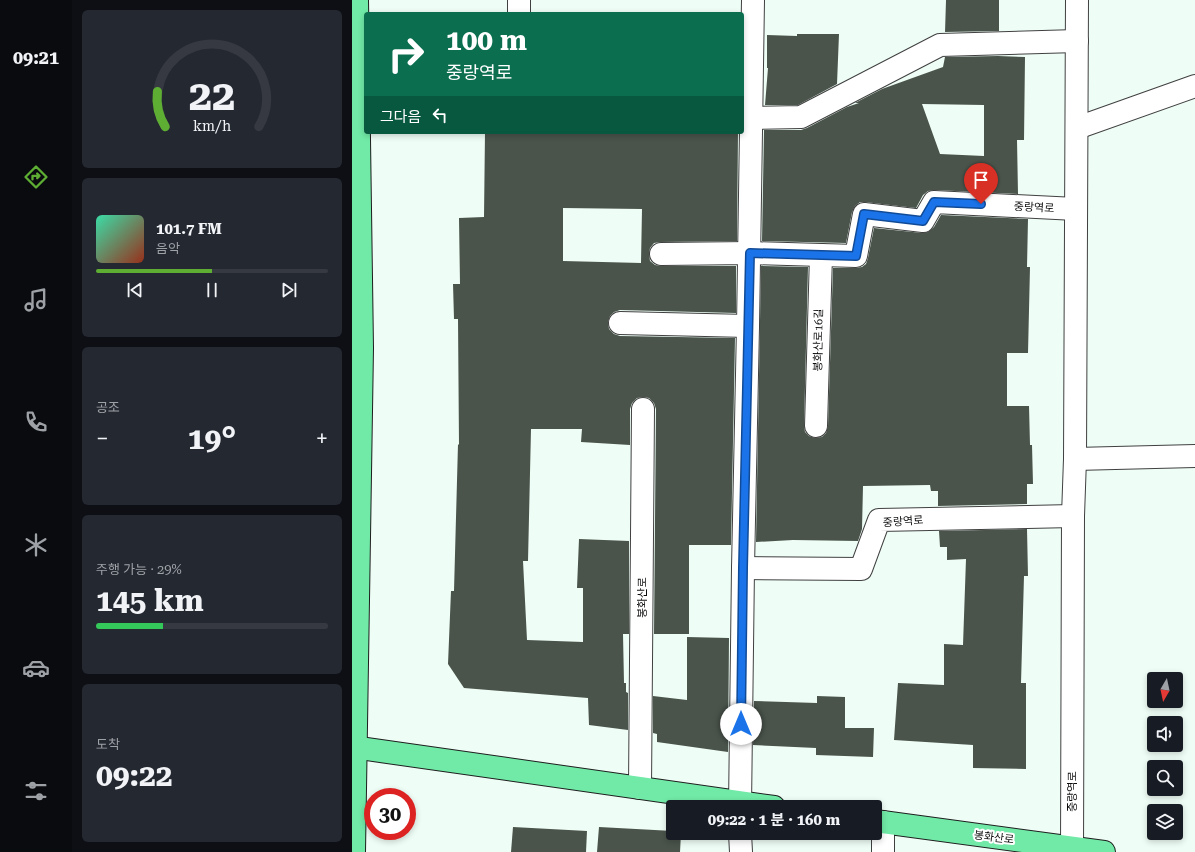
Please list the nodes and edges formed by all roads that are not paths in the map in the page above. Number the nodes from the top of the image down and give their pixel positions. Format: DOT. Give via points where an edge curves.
graph roads {
  1 [pos="357,0"];
  2 [pos="519,0"];
  3 [pos="753,0"];
  4 [pos="1078,0"];
  5 [pos="519,12"];
  6 [pos="747,23"];
  7 [pos="1077,41"];
  8 [pos="1195,86"];
  9 [pos="747,88"];
  10 [pos="752,118"];
  11 [pos="1077,128"];
  12 [pos="1076,209"];
  13 [pos="750,253"];
  14 [pos="660,254"];
  15 [pos="821,255"];
  16 [pos="620,323"];
  17 [pos="748,326"];
  18 [pos="357,348"];
  19 [pos="643,408"];
  20 [pos="816,426"];
  21 [pos="1195,456"];
  22 [pos="1075,459"];
  23 [pos="1073,516"];
  24 [pos="743,568"];
  25 [pos="354,747"];
  26 [pos="640,788"];
  27 [pos="711,800"];
  28 [pos="740,800"];
  29 [pos="882,822"];
  30 [pos="740,840"];
  31 [pos="881,840"];
  32 [pos="1072,849"];
  33 [pos="354,852"];
  34 [pos="741,852"];
  35 [pos="883,852"];
  36 [pos="1104,852"];
  1 -- 18 [label="main road"];
  2 -- 5 [label="street"];
  3 -- 6 [label="street"];
  4 -- 7 [label="street, 중랑역로"];
  6 -- 9 [label="street"];
  7 -- 10 [label="street" via="940,45 801,117"];
  7 -- 11 [label="street, 중랑역로"];
  8 -- 11 [label="street"];
  9 -- 10 [label="street"];
  10 -- 13 [label="street"];
  11 -- 12 [label="street, 중랑역로"];
  12 -- 15 [label="street, 중랑역로" via="934,202 923,221 864,214 856,256"];
  12 -- 22 [label="street, 중랑역로"];
  13 -- 14 [label="street"];
  13 -- 15 [label="street, 중랑역로"];
  13 -- 17 [label="street"];
  15 -- 20 [label="street, 봉화산로16길"];
  16 -- 17 [label="street"];
  17 -- 24 [label="street"];
  18 -- 25 [label="main road"];
  19 -- 26 [label="street, 봉화산로"];
  21 -- 22 [label="street"];
  22 -- 23 [label="street, 중랑역로"];
  23 -- 24 [label="street, 중랑역로" via="879,520 861,569"];
  23 -- 32 [label="street, 중랑역로"];
  24 -- 28 [label="street"];
  25 -- 26 [label="main road"];
  25 -- 33 [label="main road"];
  26 -- 27 [label="main road"];
  29 -- 32 [label="main road, 봉화산로"];
  30 -- 34 [label="street"];
  31 -- 35 [label="street, 봉화산로"];
  32 -- 36 [label="main road, 봉화산로"];
}
